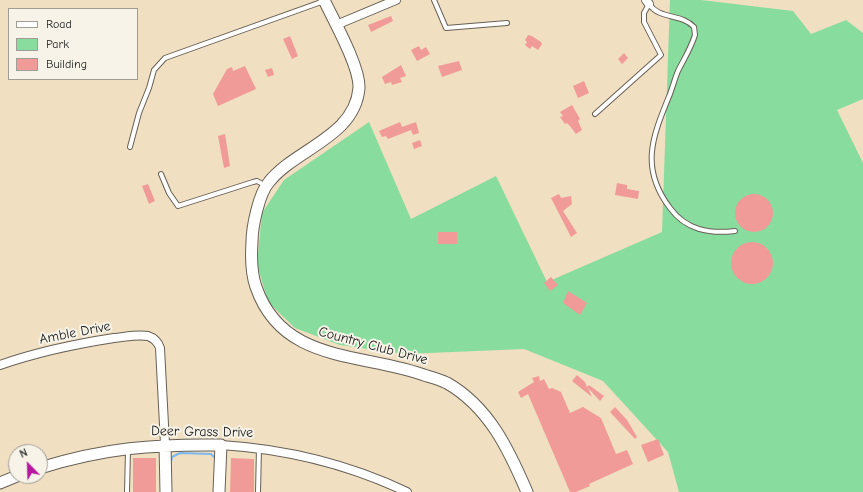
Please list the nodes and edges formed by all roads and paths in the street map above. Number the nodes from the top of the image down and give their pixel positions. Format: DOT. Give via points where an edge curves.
graph roads {
  1 [pos="324,0"];
  2 [pos="396,0"];
  3 [pos="434,0"];
  4 [pos="647,2"];
  5 [pos="507,23"];
  6 [pos="336,25"];
  7 [pos="594,114"];
  8 [pos="130,147"];
  9 [pos="161,174"];
  10 [pos="266,186"];
  11 [pos="734,231"];
  12 [pos="0,365"];
  13 [pos="165,444"];
  14 [pos="221,445"];
  15 [pos="128,448"];
  16 [pos="259,448"];
  17 [pos="48,466"];
  18 [pos="127,492"];
  19 [pos="166,492"];
  20 [pos="220,492"];
  21 [pos="258,492"];
  22 [pos="407,492"];
  23 [pos="527,492"];
  1 -- 6 [label="street, Country Club Drive"];
  1 -- 8 [label="lane" via="165,58 154,70"];
  2 -- 6 [label="street"];
  3 -- 5 [label="lane" via="446,28"];
  4 -- 7 [label="lane" via="644,22 661,56"];
  4 -- 11 [label="lane" via="654,11 688,20 694,27 695,35 655,131 651,160 659,192 674,214 693,228 705,231"];
  6 -- 10 [label="street, Country Club Drive" via="357,74 359,88 350,115 336,131 280,170"];
  9 -- 10 [label="lane" via="178,206 257,181"];
  10 -- 23 [label="street, Country Club Drive" via="252,225 252,269 255,286 265,309 280,328 316,349 408,369 447,383 492,424 508,448"];
  12 -- 13 [label="street, Amble Drive" via="41,352 96,341 150,337 156,340 161,352"];
  13 -- 14 [label="street, Deer Grass Drive"];
  13 -- 15 [label="street, Deer Grass Drive"];
  13 -- 19 [label="street"];
  14 -- 16 [label="street, Deer Grass Drive"];
  14 -- 20 [label="street"];
  15 -- 17 [label="street, Deer Grass Drive" via="76,457"];
  15 -- 18 [label="lane"];
  16 -- 21 [label="lane"];
  16 -- 22 [label="street, Deer Grass Drive" via="336,465"];
}
